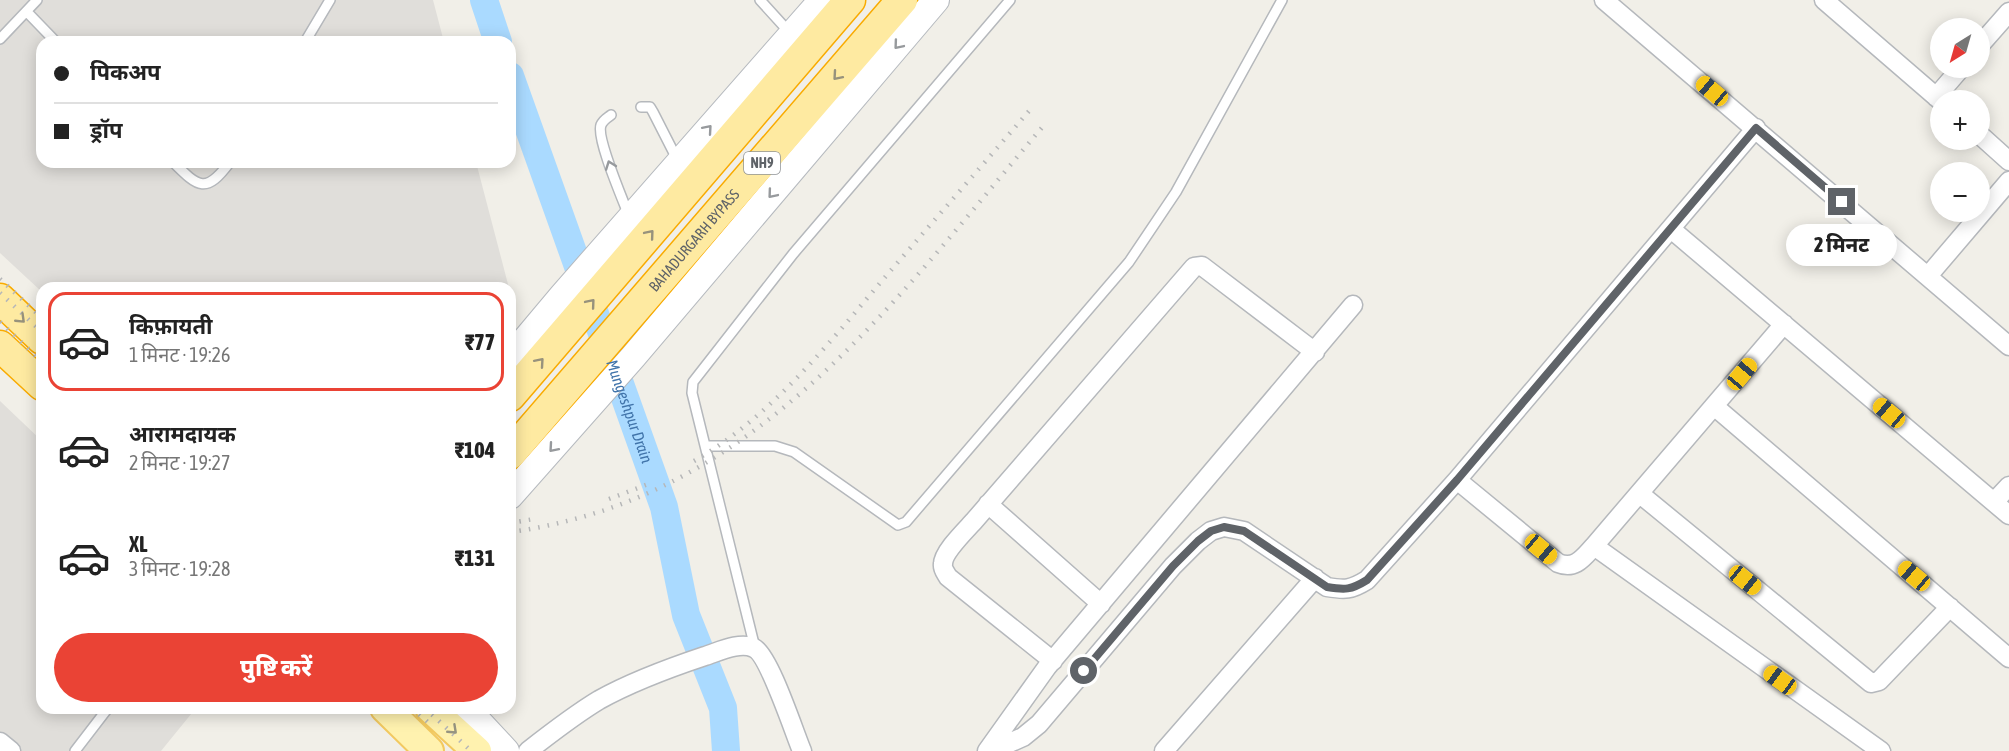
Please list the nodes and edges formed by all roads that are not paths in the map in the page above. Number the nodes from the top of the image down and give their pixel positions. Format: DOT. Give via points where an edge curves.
graph roads {
  1 [pos="37,0"];
  2 [pos="330,0"];
  3 [pos="760,0"];
  4 [pos="822,0"];
  5 [pos="850,0"];
  6 [pos="902,0"];
  7 [pos="936,0"];
  8 [pos="1010,0"];
  9 [pos="1282,0"];
  10 [pos="1604,0"];
  11 [pos="1831,2"];
  12 [pos="27,12"];
  13 [pos="2009,12"];
  14 [pos="791,34"];
  15 [pos="1990,34"];
  16 [pos="50,36"];
  17 [pos="309,36"];
  18 [pos="0,39"];
  19 [pos="1930,92"];
  20 [pos="641,107"];
  21 [pos="611,115"];
  22 [pos="1756,128"];
  23 [pos="1990,144"];
  24 [pos="2009,161"];
  25 [pos="678,163"];
  26 [pos="179,168"];
  27 [pos="226,168"];
  28 [pos="2009,182"];
  29 [pos="630,218"];
  30 [pos="1671,229"];
  31 [pos="1928,276"];
  32 [pos="0,299"];
  33 [pos="1353,304"];
  34 [pos="1784,324"];
  35 [pos="36,333"];
  36 [pos="0,346"];
  37 [pos="2009,346"];
  38 [pos="516,351"];
  39 [pos="1315,352"];
  40 [pos="36,379"];
  41 [pos="516,389"];
  42 [pos="1714,406"];
  43 [pos="707,446"];
  44 [pos="516,447"];
  45 [pos="1457,480"];
  46 [pos="2009,486"];
  47 [pos="516,489"];
  48 [pos="1640,494"];
  49 [pos="1994,502"];
  50 [pos="988,504"];
  51 [pos="2009,515"];
  52 [pos="1594,546"];
  53 [pos="1315,578"];
  54 [pos="1101,604"];
  55 [pos="1950,607"];
  56 [pos="755,648"];
  57 [pos="2009,658"];
  58 [pos="1053,661"];
  59 [pos="103,714"];
  60 [pos="391,714"];
  61 [pos="437,714"];
  62 [pos="472,714"];
  63 [pos="0,742"];
  64 [pos="1018,744"];
  65 [pos="11,751"];
  66 [pos="75,751"];
  67 [pos="429,751"];
  68 [pos="477,751"];
  69 [pos="506,751"];
  70 [pos="528,751"];
  71 [pos="802,751"];
  72 [pos="989,751"];
  73 [pos="1164,751"];
  74 [pos="1881,751"];
  1 -- 12 [label="lane"];
  2 -- 17 [label="lane"];
  3 -- 14 [label="lane"];
  4 -- 14 [label="main road"];
  41 -- 5 [label="highway, NH9, one-way"];
  6 -- 44 [label="highway, BAHADURGARH BYPASS / NH9, one-way"];
  7 -- 47 [label="main road, one-way"];
  8 -- 43 [label="lane" via="793,254 697,376 692,393"];
  9 -- 43 [label="lane" via="1176,192 1135,254 906,522 898,525 788,450 776,446"];
  10 -- 22 [label="street"];
  11 -- 19 [label="street"];
  12 -- 16 [label="lane"];
  12 -- 18 [label="lane"];
  13 -- 15 [label="street"];
  25 -- 14 [label="main road, one-way"];
  20 -- 25 [label="lane" via="650,107"];
  29 -- 21 [label="lane, one-way" via="602,141 600,126"];
  22 -- 30 [label="street"];
  22 -- 31 [label="street"];
  23 -- 24 [label="street"];
  25 -- 29 [label="main road"];
  26 -- 27 [label="lane" via="199,184 218,179"];
  28 -- 31 [label="street"];
  29 -- 38 [label="main road"];
  30 -- 34 [label="street"];
  30 -- 45 [label="street"];
  31 -- 37 [label="street"];
  32 -- 35 [label="highway, one-way"];
  33 -- 39 [label="street"];
  34 -- 42 [label="street"];
  34 -- 49 [label="street"];
  36 -- 40 [label="highway"];
  39 -- 50 [label="street" via="1202,266 1194,267"];
  39 -- 54 [label="street"];
  42 -- 48 [label="street"];
  42 -- 55 [label="street"];
  43 -- 56 [label="lane"];
  45 -- 52 [label="street" via="1558,563 1578,563"];
  45 -- 53 [label="street" via="1367,580 1343,590 1327,587"];
  46 -- 49 [label="street"];
  48 -- 52 [label="street"];
  48 -- 55 [label="street" via="1871,683 1879,681"];
  49 -- 51 [label="street"];
  50 -- 54 [label="street"];
  50 -- 58 [label="street" via="945,555 943,569"];
  52 -- 74 [label="street"];
  53 -- 64 [label="street" via="1244,531 1224,527 1211,531 1173,566"];
  53 -- 73 [label="street"];
  54 -- 58 [label="street"];
  55 -- 57 [label="street"];
  56 -- 70 [label="street" via="745,645 723,650 655,673 599,700"];
  56 -- 71 [label="street" via="766,661"];
  58 -- 72 [label="street"];
  59 -- 66 [label="lane"];
  60 -- 67 [label="main road"];
  61 -- 68 [label="main road, one-way"];
  62 -- 69 [label="main road"];
  63 -- 65 [label="street"];
  64 -- 72 [label="street"];
}
